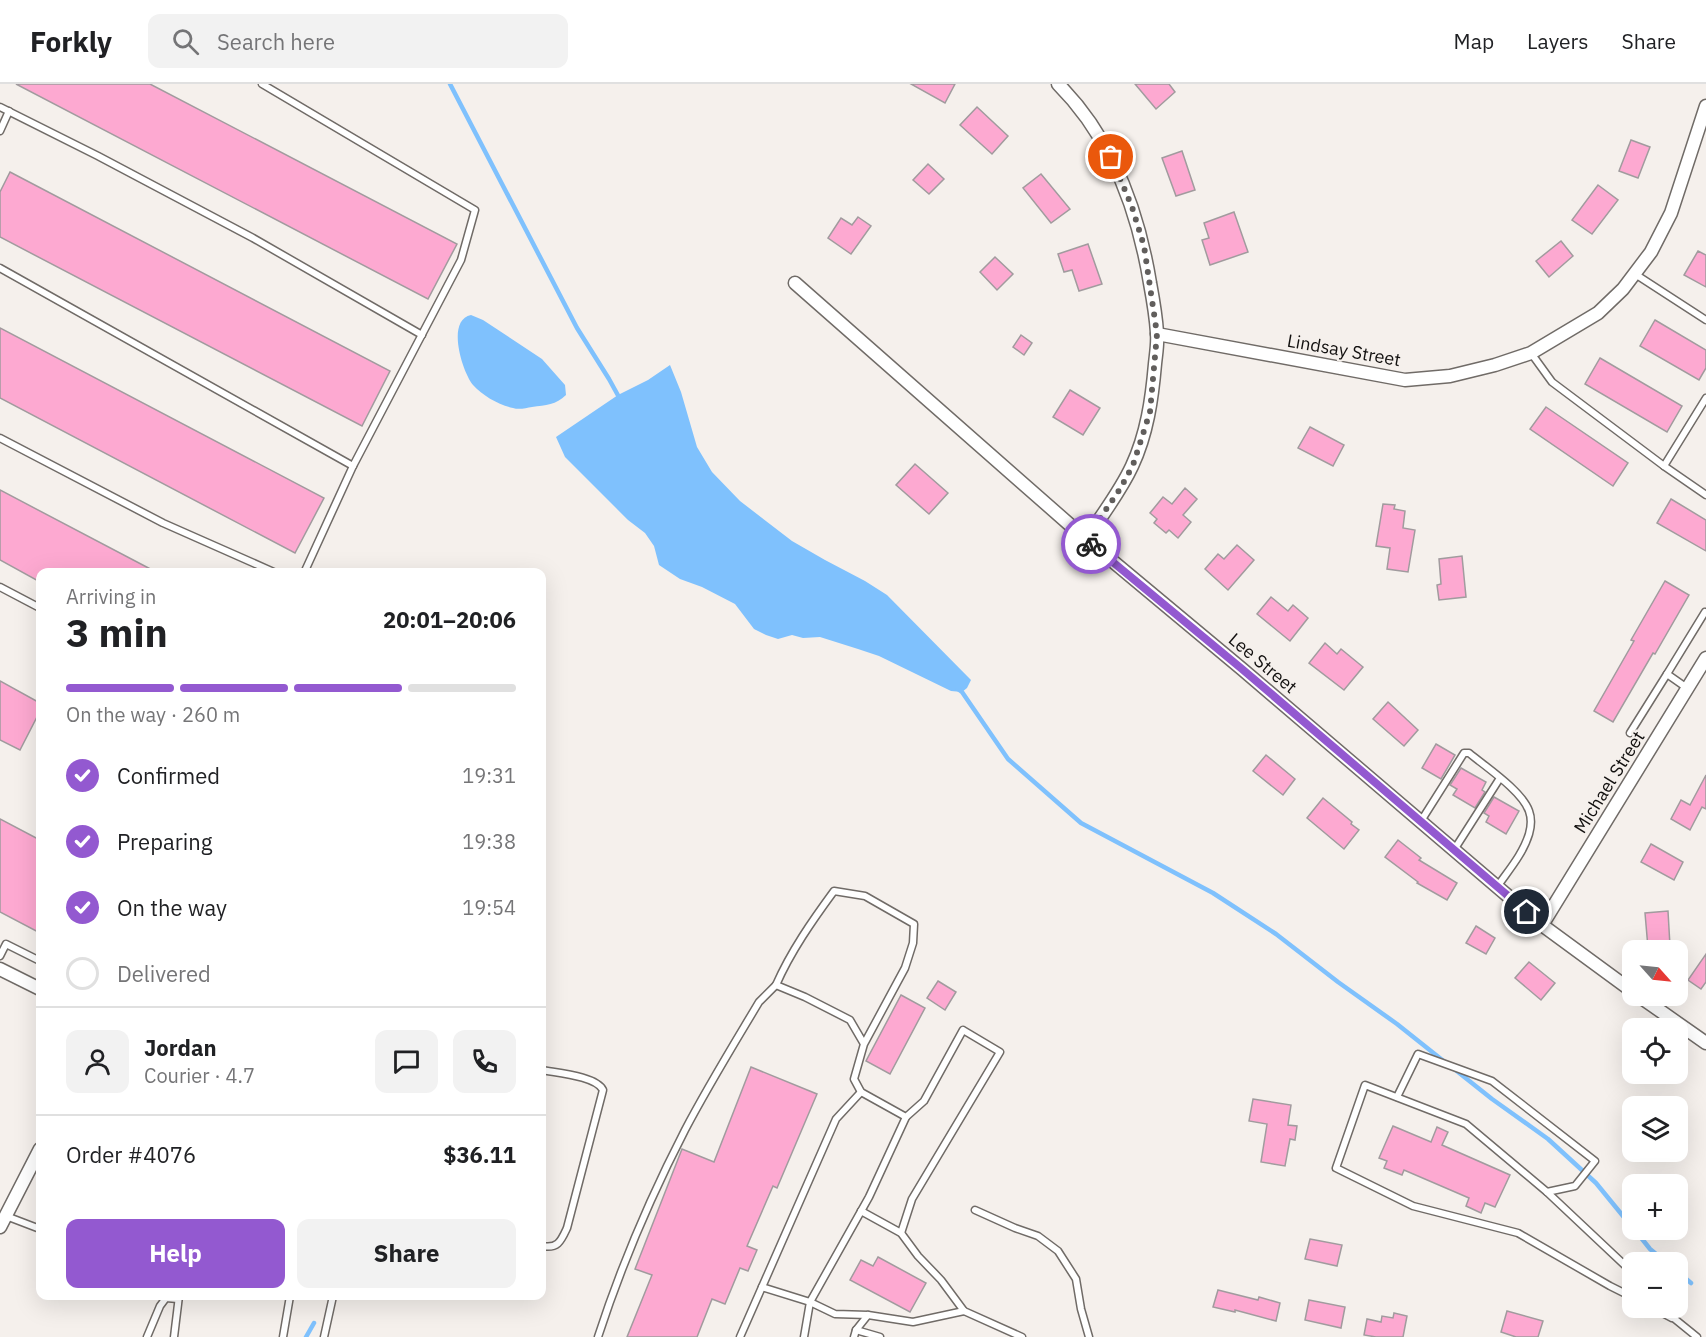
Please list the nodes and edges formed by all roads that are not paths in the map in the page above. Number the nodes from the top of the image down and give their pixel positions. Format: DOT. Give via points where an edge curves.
graph roads {
  1 [pos="262,84"];
  2 [pos="1058,84"];
  3 [pos="1706,106"];
  4 [pos="0,107"];
  5 [pos="9,111"];
  6 [pos="0,131"];
  7 [pos="0,267"];
  8 [pos="1635,274"];
  9 [pos="795,283"];
  10 [pos="1706,320"];
  11 [pos="1157,334"];
  12 [pos="422,335"];
  13 [pos="1531,353"];
  14 [pos="1706,398"];
  15 [pos="0,438"];
  16 [pos="353,466"];
  17 [pos="1664,466"];
  18 [pos="1706,495"];
  19 [pos="1086,539"];
  20 [pos="265,568"];
  21 [pos="306,568"];
  22 [pos="0,587"];
  23 [pos="36,606"];
  24 [pos="1706,612"];
  25 [pos="1706,658"];
  26 [pos="1666,674"];
  27 [pos="1687,689"];
  28 [pos="1630,733"];
  29 [pos="1500,778"];
  30 [pos="1421,822"];
  31 [pos="1454,850"];
  32 [pos="1497,887"];
  33 [pos="1542,925"];
  34 [pos="0,956"];
  35 [pos="36,959"];
  36 [pos="0,969"];
  37 [pos="1622,984"];
  38 [pos="776,985"];
  39 [pos="36,987"];
  40 [pos="1653,1006"];
  41 [pos="1706,1043"];
  42 [pos="864,1044"];
  43 [pos="546,1071"];
  44 [pos="861,1092"];
  45 [pos="1397,1097"];
  46 [pos="906,1117"];
  47 [pos="36,1157"];
  48 [pos="1547,1192"];
  49 [pos="975,1210"];
  50 [pos="861,1212"];
  51 [pos="3,1222"];
  52 [pos="36,1228"];
  53 [pos="901,1233"];
  54 [pos="546,1246"];
  55 [pos="1622,1263"];
  56 [pos="762,1287"];
  57 [pos="1622,1293"];
  58 [pos="164,1300"];
  59 [pos="179,1300"];
  60 [pos="289,1300"];
  61 [pos="332,1300"];
  62 [pos="810,1302"];
  63 [pos="963,1311"];
  64 [pos="868,1315"];
  65 [pos="1672,1318"];
  66 [pos="1676,1320"];
  67 [pos="855,1334"];
  68 [pos="147,1337"];
  69 [pos="174,1337"];
  70 [pos="283,1337"];
  71 [pos="324,1337"];
  72 [pos="598,1337"];
  73 [pos="740,1337"];
  74 [pos="804,1337"];
  75 [pos="880,1337"];
  76 [pos="1022,1337"];
  77 [pos="1089,1337"];
  78 [pos="1697,1337"];
  1 -- 12 [label="lane" via="475,210 461,260"];
  2 -- 11 [label="street" via="1086,116 1120,175 1144,246"];
  3 -- 8 [label="street, Lindsay Street" via="1671,213"];
  4 -- 5 [label="lane"];
  5 -- 6 [label="lane"];
  5 -- 12 [label="lane" via="253,238"];
  7 -- 16 [label="lane"];
  8 -- 10 [label="lane"];
  8 -- 13 [label="street, Lindsay Street" via="1598,313"];
  9 -- 19 [label="street, Lee Street"];
  11 -- 13 [label="street, Lindsay Street" via="1405,380 1450,376"];
  11 -- 19 [label="street" via="1150,412 1133,465"];
  12 -- 16 [label="lane"];
  13 -- 17 [label="lane" via="1552,382"];
  14 -- 17 [label="lane"];
  15 -- 20 [label="lane" via="163,523"];
  16 -- 21 [label="lane"];
  17 -- 18 [label="lane"];
  19 -- 30 [label="street, Lee Street"];
  22 -- 23 [label="lane"];
  24 -- 26 [label="lane"];
  25 -- 27 [label="street, Michael Street"];
  26 -- 27 [label="lane"];
  26 -- 28 [label="lane"];
  27 -- 33 [label="street, Michael Street"];
  29 -- 30 [label="lane" via="1464,753"];
  29 -- 31 [label="lane"];
  29 -- 32 [label="lane" via="1517,793 1532,822 1519,855"];
  30 -- 31 [label="street, Lee Street"];
  31 -- 32 [label="street, Lee Street"];
  32 -- 33 [label="street, Lee Street"];
  33 -- 37 [label="street, Lee Street"];
  34 -- 35 [label="lane" via="6,944"];
  36 -- 39 [label="street"];
  38 -- 42 [label="lane" via="849,1020"];
  38 -- 42 [label="lane" via="787,960 834,891 864,896 914,924 906,968"];
  38 -- 72 [label="lane" via="759,1002 685,1130 639,1226"];
  40 -- 41 [label="street"];
  42 -- 44 [label="lane" via="854,1079"];
  43 -- 54 [label="lane" via="592,1080 601,1084 603,1090 567,1228 556,1245"];
  44 -- 46 [label="lane"];
  44 -- 56 [label="lane" via="836,1119"];
  45 -- 48 [label="lane" via="1466,1124"];
  45 -- 48 [label="lane" via="1418,1054 1492,1081 1595,1161 1575,1186"];
  45 -- 57 [label="lane" via="1365,1084 1336,1168 1413,1206 1518,1233"];
  46 -- 50 [label="lane"];
  46 -- 53 [label="lane" via="924,1101 963,1030 1000,1052 912,1199"];
  47 -- 51 [label="street"];
  48 -- 55 [label="lane"];
  49 -- 77 [label="lane" via="1038,1236 1058,1251 1076,1279"];
  50 -- 53 [label="lane"];
  50 -- 62 [label="lane"];
  51 -- 52 [label="lane"];
  53 -- 63 [label="lane"];
  56 -- 62 [label="lane"];
  56 -- 73 [label="lane"];
  58 -- 68 [label="lane"];
  59 -- 69 [label="lane"];
  60 -- 70 [label="lane"];
  61 -- 71 [label="lane"];
  62 -- 64 [label="lane" via="835,1314"];
  62 -- 74 [label="lane"];
  63 -- 64 [label="lane" via="913,1322"];
  63 -- 76 [label="lane"];
  64 -- 67 [label="lane"];
  65 -- 66 [label="lane"];
  66 -- 78 [label="lane"];
  67 -- 75 [label="lane"];
}
